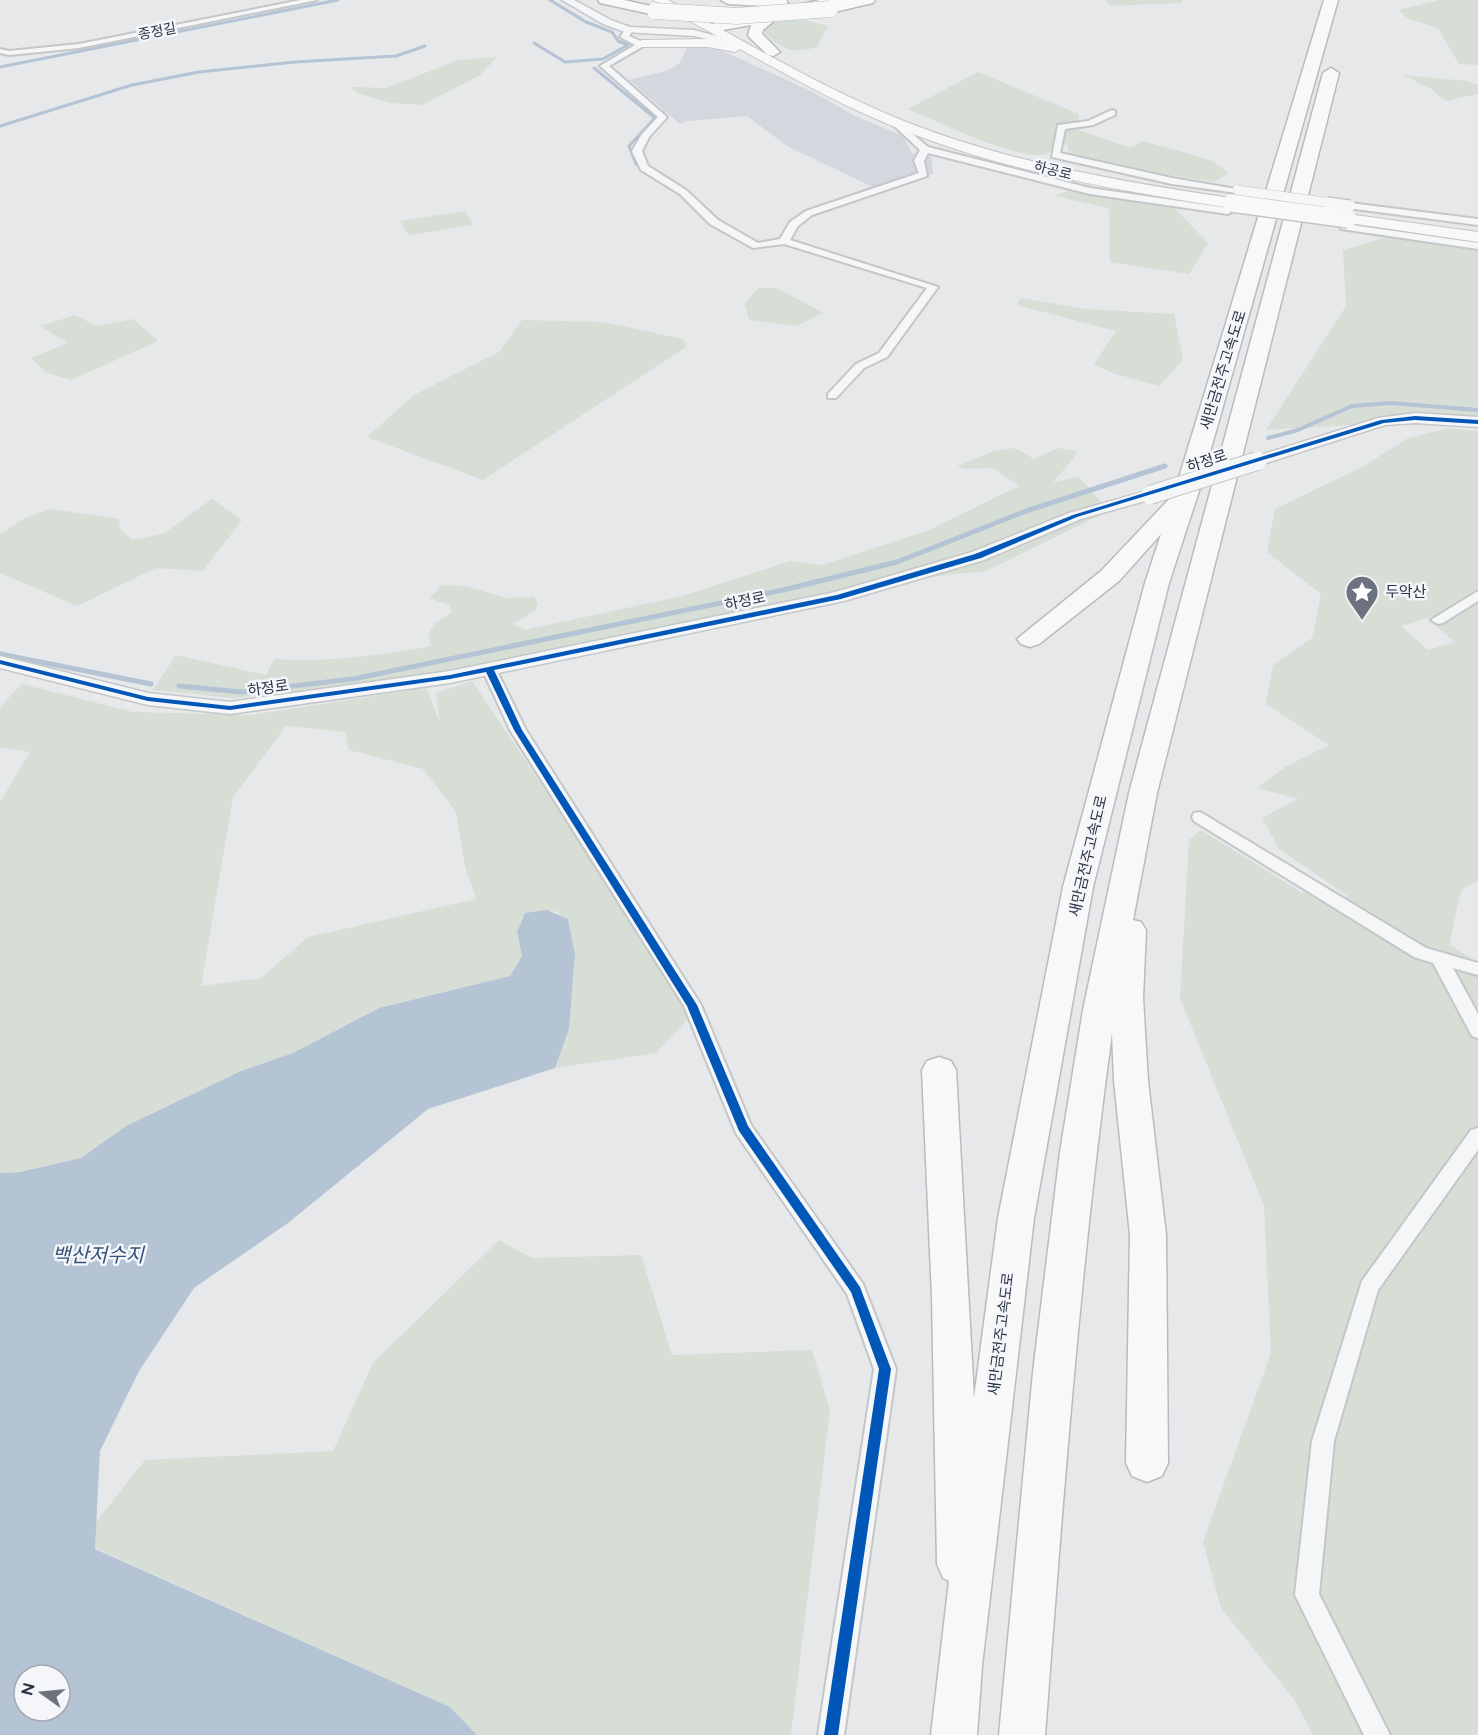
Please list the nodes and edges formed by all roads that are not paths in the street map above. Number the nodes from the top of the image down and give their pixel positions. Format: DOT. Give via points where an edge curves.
graph roads {
  1 [pos="313,0"];
  2 [pos="567,0"];
  3 [pos="605,0"];
  4 [pos="672,0"];
  5 [pos="728,0"];
  6 [pos="815,0"];
  7 [pos="868,0"];
  8 [pos="1331,0"];
  9 [pos="1350,0"];
  10 [pos="834,4"];
  11 [pos="657,5"];
  12 [pos="771,16"];
  13 [pos="719,26"];
  14 [pos="629,30"];
  15 [pos="671,32"];
  16 [pos="643,44"];
  17 [pos="741,44"];
  18 [pos="4,52"];
  19 [pos="772,52"];
  20 [pos="0,58"];
  21 [pos="819,84"];
  22 [pos="1112,113"];
  23 [pos="895,122"];
  24 [pos="926,149"];
  25 [pos="1232,200"];
  26 [pos="1348,216"];
  27 [pos="1476,223"];
  28 [pos="1478,237"];
  29 [pos="784,241"];
  30 [pos="1478,246"];
  31 [pos="832,396"];
  32 [pos="1478,422"];
  33 [pos="1187,491"];
  34 [pos="1478,596"];
  35 [pos="1438,620"];
  36 [pos="1030,639"];
  37 [pos="0,662"];
  38 [pos="489,669"];
  39 [pos="1200,817"];
  40 [pos="1136,826"];
  41 [pos="1440,960"];
  42 [pos="1478,969"];
  43 [pos="1478,1031"];
  44 [pos="939,1070"];
  45 [pos="1478,1135"];
  46 [pos="1147,1463"];
  47 [pos="960,1666"];
  48 [pos="831,1735"];
  49 [pos="954,1735"];
  50 [pos="1022,1735"];
  51 [pos="1377,1735"];
  1 -- 18 [label="street, 종정길" via="79,46"];
  2 -- 14 [label="street"];
  3 -- 11 [label="highway"];
  4 -- 13 [label="main road, 하공로"];
  5 -- 6 [label="highway"];
  6 -- 13 [label="highway"];
  7 -- 10 [label="highway"];
  8 -- 33 [label="highway, 새만금전주고속도로"];
  9 -- 40 [label="highway, 새만금전주고속도로"];
  10 -- 11 [label="highway, bridge" via="737,16"];
  10 -- 12 [label="highway"];
  11 -- 13 [label="main road, 하공로"];
  12 -- 13 [label="highway"];
  12 -- 19 [label="highway" via="756,28 755,35"];
  13 -- 15 [label="street"];
  13 -- 17 [label="main road, 하공로"];
  13 -- 19 [label="main road, 하공로"];
  14 -- 15 [label="street"];
  14 -- 16 [label="street" via="624,37"];
  15 -- 17 [label="street"];
  16 -- 21 [label="main road" via="724,45"];
  16 -- 29 [label="street" via="604,66 663,117 645,136 637,152 645,168 683,192 714,222 757,246"];
  17 -- 21 [label="main road, 하공로"];
  18 -- 20 [label="street"];
  19 -- 25 [label="main road, 하공로" via="895,114 988,146"];
  21 -- 23 [label="main road, 하공로"];
  22 -- 25 [label="street" via="1090,123 1061,128 1055,155 1172,181"];
  23 -- 24 [label="street"];
  23 -- 25 [label="main road, 하공로" via="951,142 1068,174"];
  24 -- 25 [label="street" via="1090,192"];
  24 -- 29 [label="street" via="919,161 924,174 809,213 794,224"];
  25 -- 26 [label="main road, 하공로, bridge"];
  26 -- 27 [label="main road, 하공로"];
  26 -- 28 [label="main road, 하공로"];
  26 -- 30 [label="street"];
  29 -- 31 [label="street" via="933,286 884,355 860,366"];
  32 -- 38 [label="street, 하정로, bridge" via="1416,418 1383,421 1075,516 978,556 838,597"];
  33 -- 36 [label="highway" via="1110,576"];
  33 -- 47 [label="highway, 새만금전주고속도로" via="1157,583 1078,887 1016,1218"];
  34 -- 35 [label="street"];
  37 -- 38 [label="street, 하정로" via="148,699 230,708"];
  38 -- 48 [label="street" via="518,730 693,1005 743,1128 856,1290 885,1369"];
  39 -- 41 [label="street" via="1420,953"];
  40 -- 46 [label="highway" via="1127,998 1131,1081 1148,1235"];
  40 -- 50 [label="highway, 새만금전주고속도로" via="1099,1010 1078,1152 1053,1372"];
  41 -- 42 [label="street"];
  41 -- 43 [label="street"];
  44 -- 47 [label="highway" via="951,1297"];
  45 -- 51 [label="street" via="1369,1287 1323,1441 1307,1595"];
  47 -- 49 [label="highway, 새만금전주고속도로"];
}
